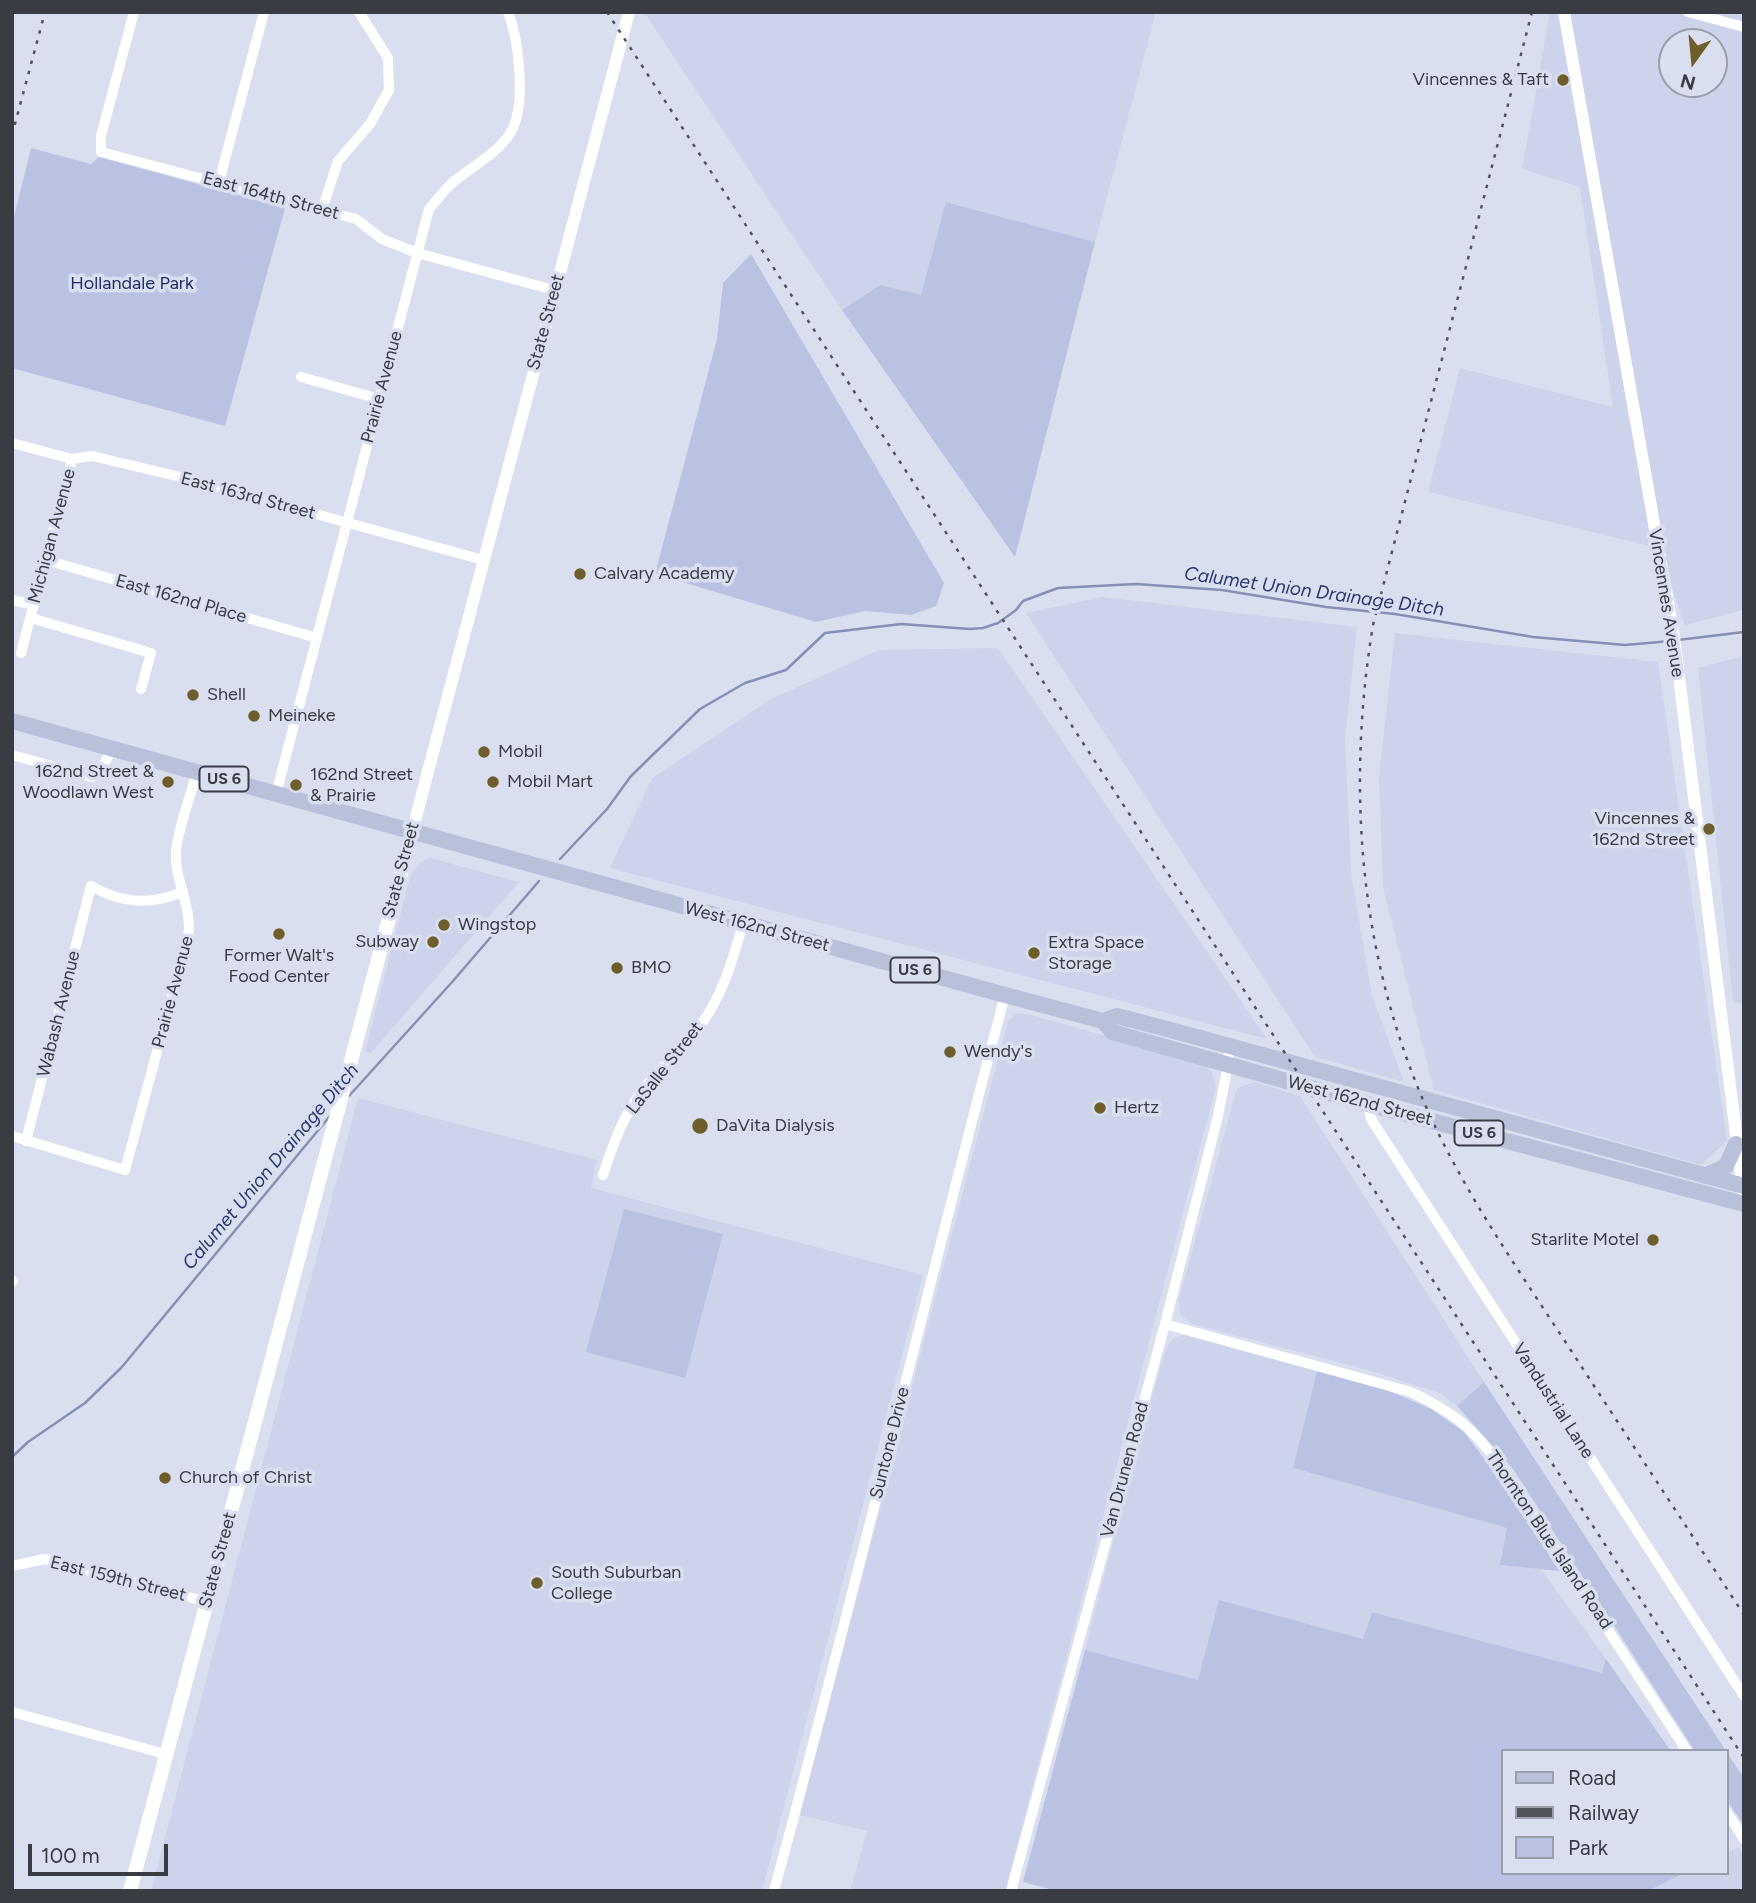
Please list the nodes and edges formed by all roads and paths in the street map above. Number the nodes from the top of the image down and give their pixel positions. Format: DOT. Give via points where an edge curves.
graph roads {
  1 [pos="134,12"];
  2 [pos="264,12"];
  3 [pos="359,12"];
  4 [pos="508,12"];
  5 [pos="629,12"];
  6 [pos="1564,12"];
  7 [pos="1688,12"];
  8 [pos="1744,27"];
  9 [pos="219,182"];
  10 [pos="322,210"];
  11 [pos="417,253"];
  12 [pos="554,290"];
  13 [pos="301,377"];
  14 [pos="379,399"];
  15 [pos="12,443"];
  16 [pos="72,459"];
  17 [pos="347,522"];
  18 [pos="46,560"];
  19 [pos="483,560"];
  20 [pos="12,600"];
  21 [pos="34,605"];
  22 [pos="31,618"];
  23 [pos="317,638"];
  24 [pos="22,653"];
  25 [pos="141,689"];
  26 [pos="12,721"];
  27 [pos="113,748"];
  28 [pos="12,755"];
  29 [pos="197,772"];
  30 [pos="276,794"];
  31 [pos="412,832"];
  32 [pos="183,892"];
  33 [pos="743,923"];
  34 [pos="1005,995"];
  35 [pos="1103,1021"];
  36 [pos="1230,1047"];
  37 [pos="1228,1065"];
  38 [pos="1372,1084"];
  39 [pos="1368,1104"];
  40 [pos="12,1136"];
  41 [pos="26,1141"];
  42 [pos="1737,1144"];
  43 [pos="603,1175"];
  44 [pos="1705,1175"];
  45 [pos="1743,1190"];
  46 [pos="1744,1204"];
  47 [pos="1165,1324"];
  48 [pos="12,1566"];
  49 [pos="207,1602"];
  50 [pos="1744,1696"];
  51 [pos="12,1712"];
  52 [pos="1686,1749"];
  53 [pos="165,1754"];
  54 [pos="1728,1814"];
  55 [pos="1744,1839"];
  56 [pos="130,1891"];
  57 [pos="774,1891"];
  58 [pos="1011,1891"];
  1 -- 9 [label="street, East 164th Street" via="101,135 102,152"];
  2 -- 9 [label="street"];
  3 -- 10 [label="street" via="388,58 389,90 370,124 338,161"];
  4 -- 11 [label="street, Prairie Avenue" via="519,57 519,99 512,130 429,209"];
  5 -- 12 [label="street, State Street"];
  6 -- 42 [label="street, Vincennes Avenue" via="1674,642"];
  7 -- 8 [label="street"];
  9 -- 10 [label="street, East 164th Street"];
  10 -- 11 [label="street, East 164th Street" via="356,219 382,239"];
  11 -- 12 [label="street, East 164th Street"];
  11 -- 14 [label="street, Prairie Avenue"];
  12 -- 19 [label="street, State Street"];
  13 -- 14 [label="street"];
  14 -- 17 [label="street, Prairie Avenue"];
  15 -- 16 [label="street, East 163rd Street"];
  16 -- 17 [label="street, East 163rd Street" via="92,456"];
  16 -- 18 [label="street, Michigan Avenue"];
  17 -- 19 [label="street, East 163rd Street"];
  17 -- 23 [label="street, Prairie Avenue"];
  18 -- 21 [label="street, Michigan Avenue"];
  18 -- 23 [label="street, East 162nd Place"];
  19 -- 31 [label="street, State Street"];
  20 -- 21 [label="street"];
  21 -- 22 [label="street, Michigan Avenue"];
  22 -- 24 [label="street, Michigan Avenue"];
  22 -- 25 [label="street" via="151,653"];
  23 -- 30 [label="street, Prairie Avenue"];
  26 -- 27 [label="main road, US 6"];
  27 -- 28 [label="street" via="92,776"];
  27 -- 29 [label="main road, US 6"];
  29 -- 30 [label="main road, US 6"];
  29 -- 32 [label="street, Prairie Avenue" via="176,852"];
  30 -- 31 [label="main road, US 6"];
  31 -- 33 [label="main road, West 162nd Street / US 6"];
  31 -- 49 [label="main road, State Street"];
  32 -- 41 [label="street, Wabash Avenue" via="148,901 91,886"];
  32 -- 41 [label="street, Prairie Avenue" via="190,915 188,937 125,1170"];
  33 -- 34 [label="main road, West 162nd Street / US 6"];
  33 -- 43 [label="street, LaSalle Street" via="718,995 698,1030 643,1090 626,1116"];
  34 -- 35 [label="main road, West 162nd Street / US 6"];
  34 -- 57 [label="street, Suntone Drive"];
  35 -- 36 [label="main road, West 162nd Street / US 6" via="1117,1016"];
  35 -- 37 [label="main road, West 162nd Street / US 6" via="1112,1032"];
  36 -- 37 [label="street, Van Drunen Road"];
  36 -- 38 [label="main road, West 162nd Street / US 6"];
  37 -- 39 [label="main road, West 162nd Street / US 6"];
  37 -- 47 [label="street, Van Drunen Road"];
  38 -- 39 [label="main road"];
  38 -- 44 [label="main road, West 162nd Street / US 6"];
  39 -- 46 [label="main road, West 162nd Street / US 6"];
  39 -- 50 [label="street, Vandustrial Lane" via="1371,1119"];
  40 -- 41 [label="street"];
  42 -- 44 [label="main road" via="1726,1166"];
  42 -- 45 [label="street, Vincennes Avenue"];
  44 -- 45 [label="main road, West 162nd Street / US 6"];
  47 -- 52 [label="street, Thornton Blue Island Road" via="1411,1392 1463,1421 1501,1466"];
  47 -- 58 [label="street, Van Drunen Road"];
  48 -- 49 [label="street, East 159th Street" via="45,1559"];
  49 -- 53 [label="main road, State Street"];
  51 -- 53 [label="street"];
  53 -- 56 [label="main road, State Street"];
  54 -- 55 [label="street"];
}
